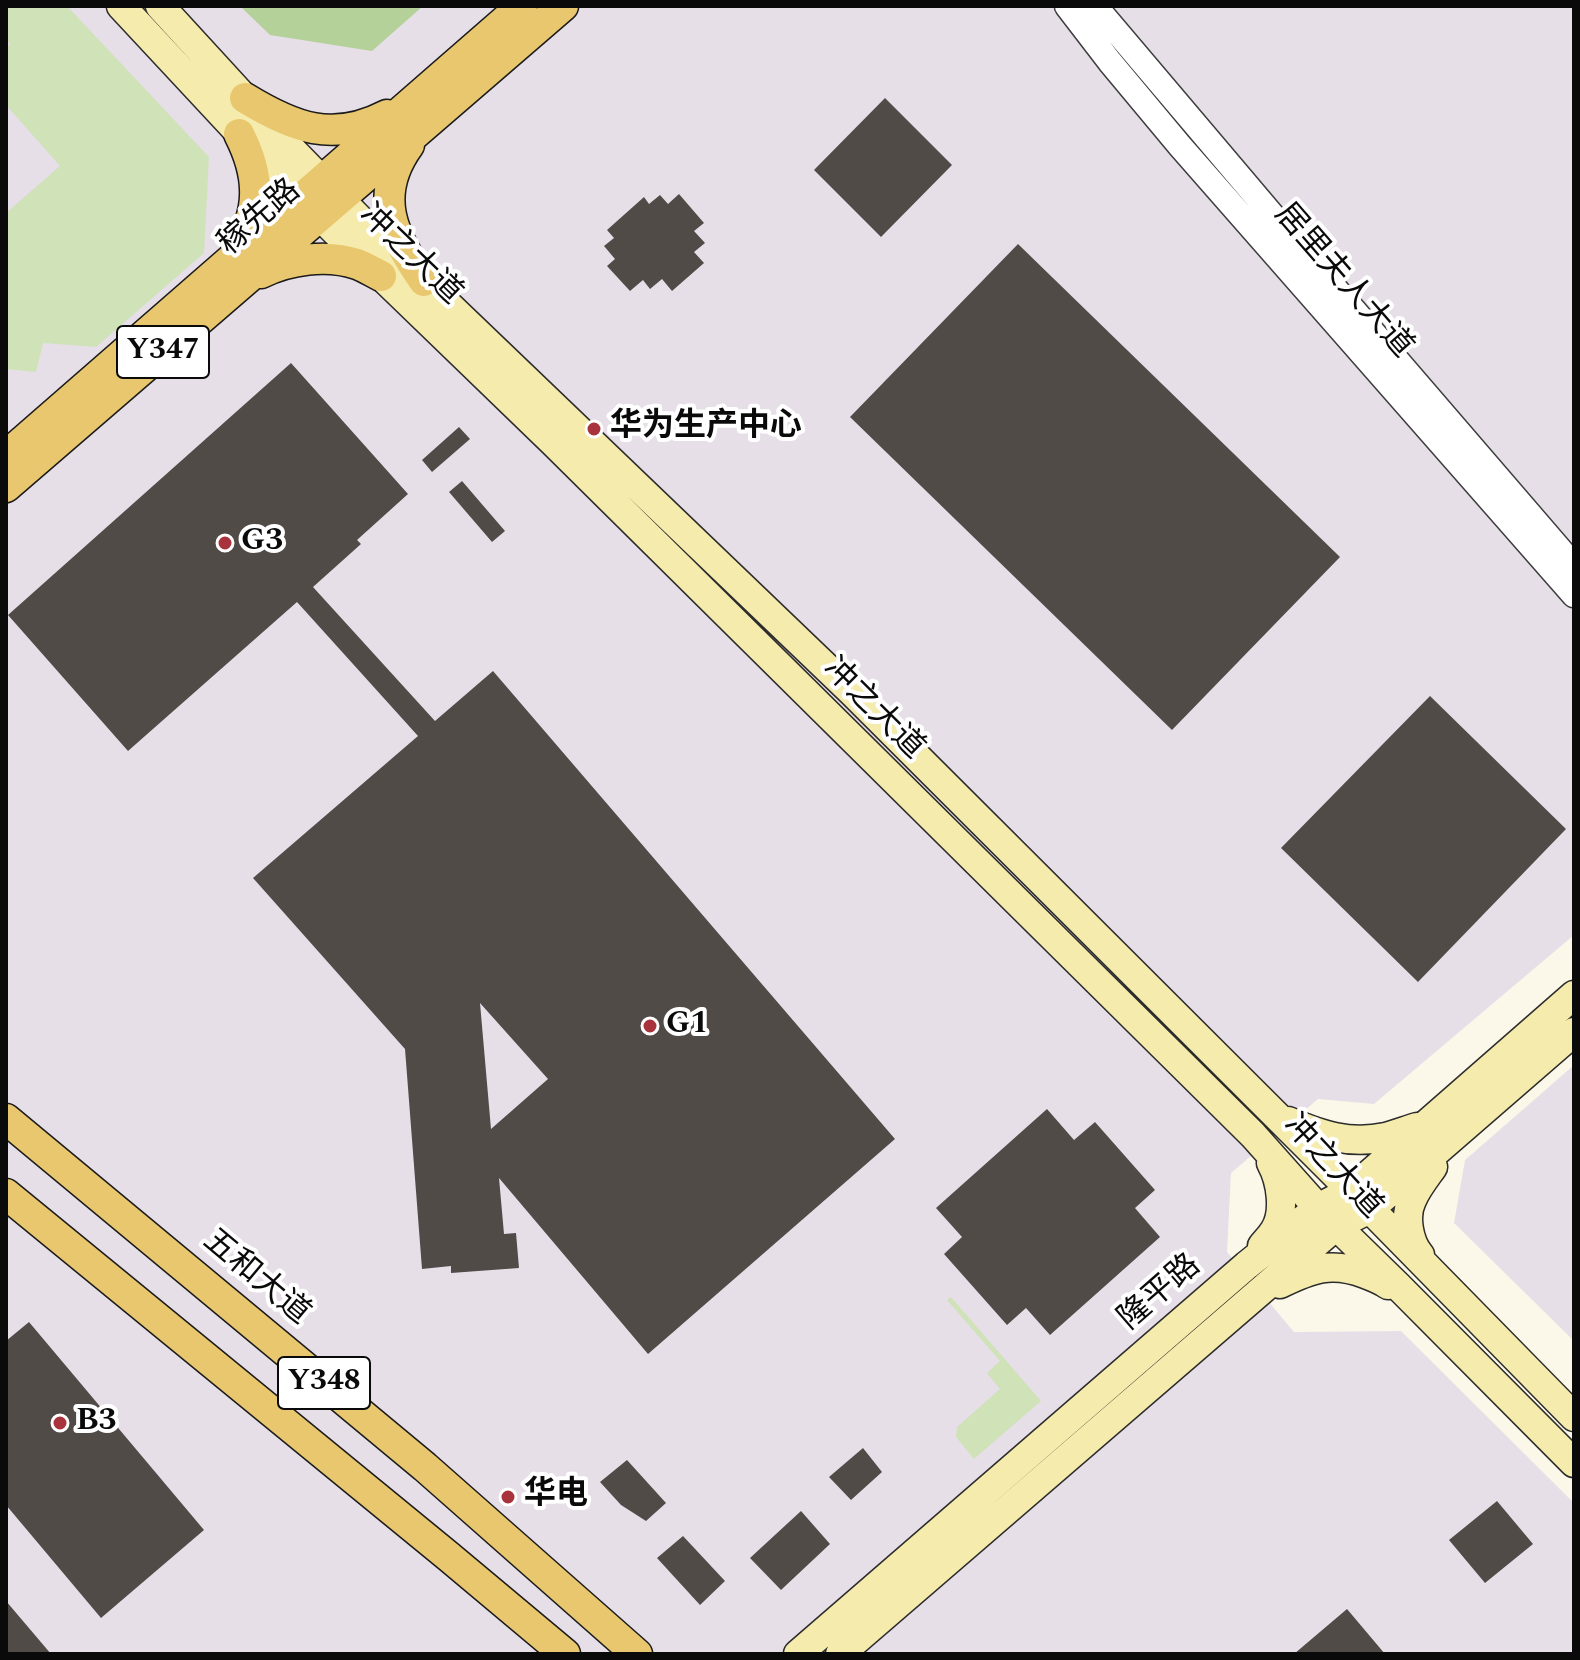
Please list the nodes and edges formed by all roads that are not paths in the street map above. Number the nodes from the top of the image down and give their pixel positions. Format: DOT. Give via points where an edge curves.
graph roads {
  1 [pos="121,6"];
  2 [pos="160,6"];
  3 [pos="522,6"];
  4 [pos="563,6"];
  5 [pos="1067,6"];
  6 [pos="1095,6"];
  7 [pos="245,98"];
  8 [pos="417,98"];
  9 [pos="419,131"];
  10 [pos="239,134"];
  11 [pos="321,198"];
  12 [pos="234,274"];
  13 [pos="381,276"];
  14 [pos="424,281"];
  15 [pos="6,456"];
  16 [pos="6,487"];
  17 [pos="1574,566"];
  18 [pos="1574,595"];
  19 [pos="1574,995"];
  20 [pos="1574,1032"];
  21 [pos="1276,1116"];
  22 [pos="6,1119"];
  23 [pos="1425,1125"];
  24 [pos="1253,1135"];
  25 [pos="1452,1137"];
  26 [pos="6,1194"];
  27 [pos="1360,1200"];
  28 [pos="1327,1217"];
  29 [pos="1247,1265"];
  30 [pos="1443,1284"];
  31 [pos="1248,1301"];
  32 [pos="1422,1310"];
  33 [pos="1574,1417"];
  34 [pos="1574,1463"];
  35 [pos="636,1652"];
  36 [pos="565,1654"];
  37 [pos="798,1654"];
  38 [pos="840,1654"];
  1 -- 10 [label="main road, 冲之大道"];
  2 -- 7 [label="main road, 冲之大道"];
  3 -- 8 [label="main road, 稼先路 / Y347"];
  4 -- 9 [label="main road, 稼先路 / Y347"];
  5 -- 18 [label="street, 居里夫人大道" via="1180,146"];
  6 -- 17 [label="street, 居里夫人大道"];
  7 -- 8 [label="main road" via="297,125 326,130 353,129"];
  7 -- 11 [label="main road, 冲之大道"];
  8 -- 11 [label="main road, 稼先路 / Y347"];
  9 -- 11 [label="main road, 稼先路 / Y347"];
  9 -- 14 [label="main road" via="401,156 389,203 404,252"];
  10 -- 11 [label="main road, 冲之大道"];
  10 -- 12 [label="main road" via="251,161 256,193"];
  11 -- 12 [label="main road, 稼先路 / Y347"];
  11 -- 13 [label="main road, 冲之大道"];
  11 -- 14 [label="main road, 冲之大道"];
  12 -- 13 [label="main road" via="312,259 357,264"];
  12 -- 15 [label="main road, 稼先路 / Y347"];
  12 -- 16 [label="main road, 稼先路 / Y347"];
  13 -- 24 [label="main road, 冲之大道"];
  14 -- 21 [label="main road, 冲之大道" via="852,692"];
  19 -- 23 [label="main road, 隆平路"];
  20 -- 25 [label="main road, 隆平路"];
  21 -- 23 [label="main road" via="1341,1139 1386,1137"];
  21 -- 27 [label="main road, 冲之大道"];
  22 -- 35 [label="main road, 五和大道 / Y348" via="425,1467"];
  23 -- 27 [label="main road, 隆平路"];
  24 -- 28 [label="main road, 冲之大道"];
  24 -- 29 [label="main road" via="1274,1168 1281,1207 1276,1228"];
  25 -- 27 [label="main road, 隆平路"];
  25 -- 30 [label="main road" via="1410,1202 1408,1227 1416,1251"];
  26 -- 36 [label="main road, Y348"];
  27 -- 28 [label="main road, 隆平路"];
  27 -- 30 [label="main road, 冲之大道"];
  28 -- 29 [label="main road, 隆平路"];
  28 -- 31 [label="main road, 隆平路"];
  28 -- 32 [label="main road, 冲之大道"];
  29 -- 37 [label="main road, 隆平路"];
  30 -- 33 [label="main road, 冲之大道"];
  31 -- 32 [label="main road" via="1329,1266 1382,1280"];
  31 -- 38 [label="main road, 隆平路"];
  32 -- 34 [label="main road, 冲之大道"];
}
